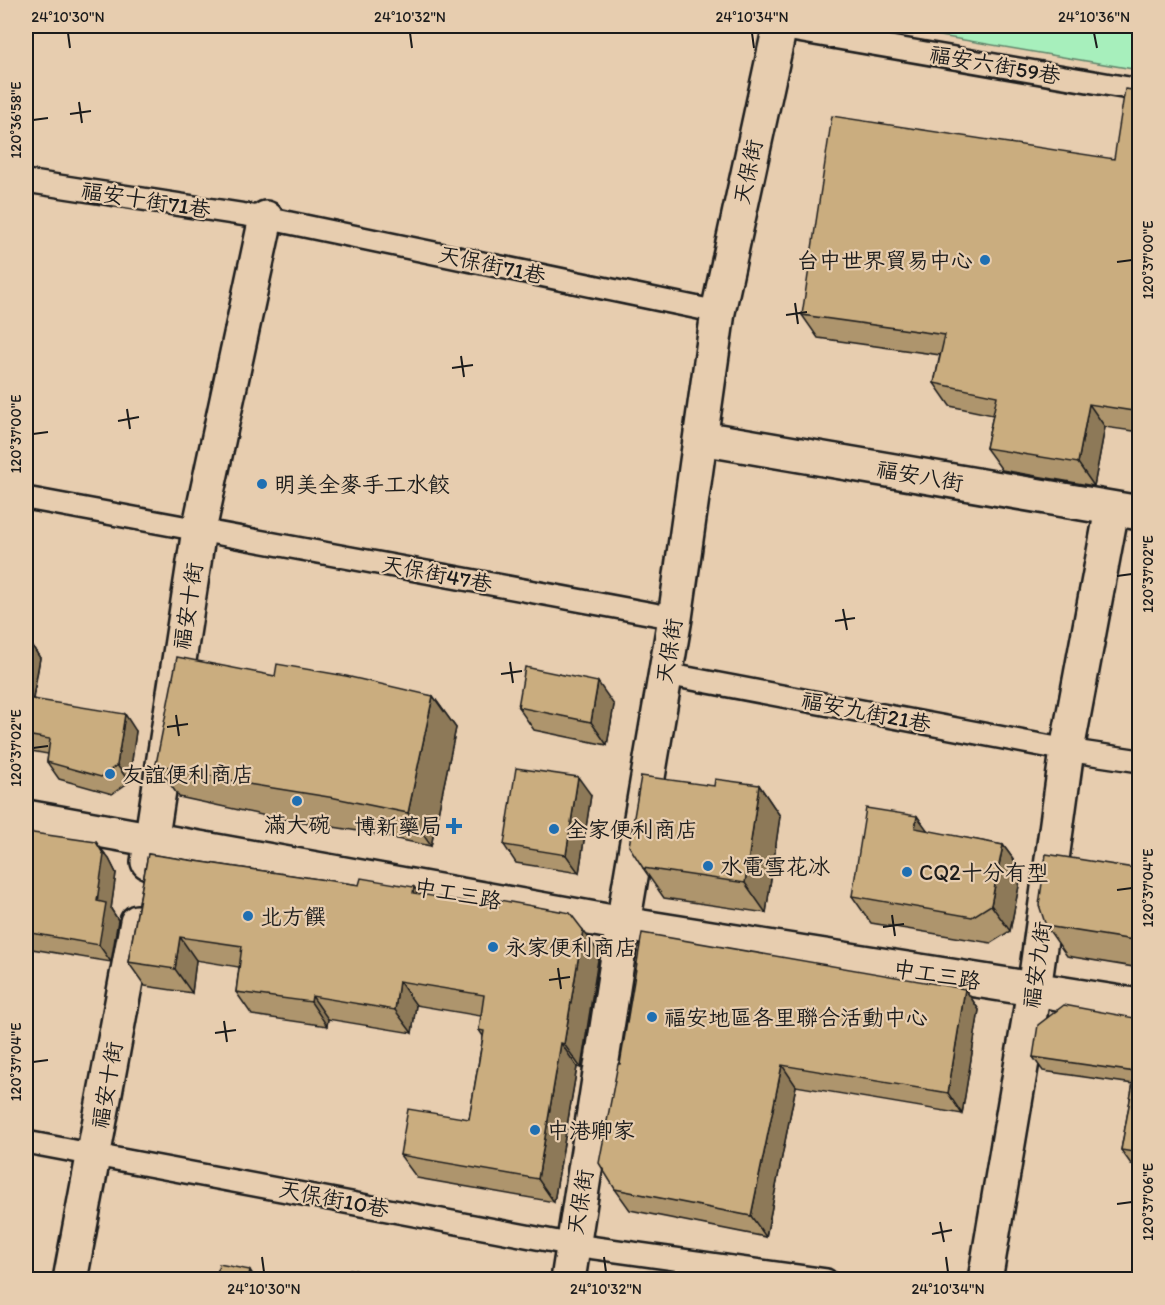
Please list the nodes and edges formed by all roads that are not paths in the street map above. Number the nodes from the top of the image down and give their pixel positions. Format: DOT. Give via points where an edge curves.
graph roads {
  1 [pos="780,27"];
  2 [pos="1140,90"];
  3 [pos="26,181"];
  4 [pos="266,218"];
  5 [pos="718,312"];
  6 [pos="701,438"];
  7 [pos="26,498"];
  8 [pos="1126,511"];
  9 [pos="199,530"];
  10 [pos="675,618"];
  11 [pos="666,674"];
  12 [pos="1067,750"];
  13 [pos="1140,761"];
  14 [pos="26,817"];
  15 [pos="152,840"];
  16 [pos="623,924"];
  17 [pos="1034,990"];
  18 [pos="1140,1006"];
  19 [pos="26,1142"];
  20 [pos="95,1154"];
  21 [pos="574,1245"];
  22 [pos="70,1280"];
  23 [pos="568,1280"];
  24 [pos="826,1280"];
  25 [pos="985,1280"];
  1 -- 2 [label="lane, 福安六街59巷"];
  1 -- 5 [label="street, 天保街"];
  3 -- 4 [label="lane, 福安十街71巷"];
  4 -- 5 [label="lane, 天保街71巷"];
  4 -- 9 [label="street, 福安十街"];
  5 -- 6 [label="street, 天保街"];
  6 -- 8 [label="street, 福安八街"];
  6 -- 10 [label="street, 天保街"];
  7 -- 9 [label="lane, 天保街47巷"];
  8 -- 12 [label="street, 福安九街"];
  9 -- 10 [label="lane, 天保街47巷"];
  9 -- 15 [label="street, 福安十街"];
  10 -- 11 [label="street, 天保街"];
  11 -- 12 [label="lane, 福安九街21巷"];
  11 -- 16 [label="street, 天保街"];
  12 -- 13 [label="lane, 福安九街21巷"];
  12 -- 17 [label="street, 福安九街"];
  14 -- 15 [label="street, 中工三路"];
  15 -- 16 [label="street, 中工三路"];
  15 -- 20 [label="street, 福安十街"];
  16 -- 17 [label="street, 中工三路"];
  16 -- 21 [label="street, 天保街"];
  17 -- 18 [label="street, 中工三路"];
  17 -- 25 [label="street, 福安九街"];
  19 -- 20 [label="lane, 天保街10巷"];
  20 -- 21 [label="lane, 天保街10巷"];
  20 -- 22 [label="street, 福安十街"];
  21 -- 23 [label="street, 天保街"];
  21 -- 24 [label="lane, 天保街10巷"];
}
